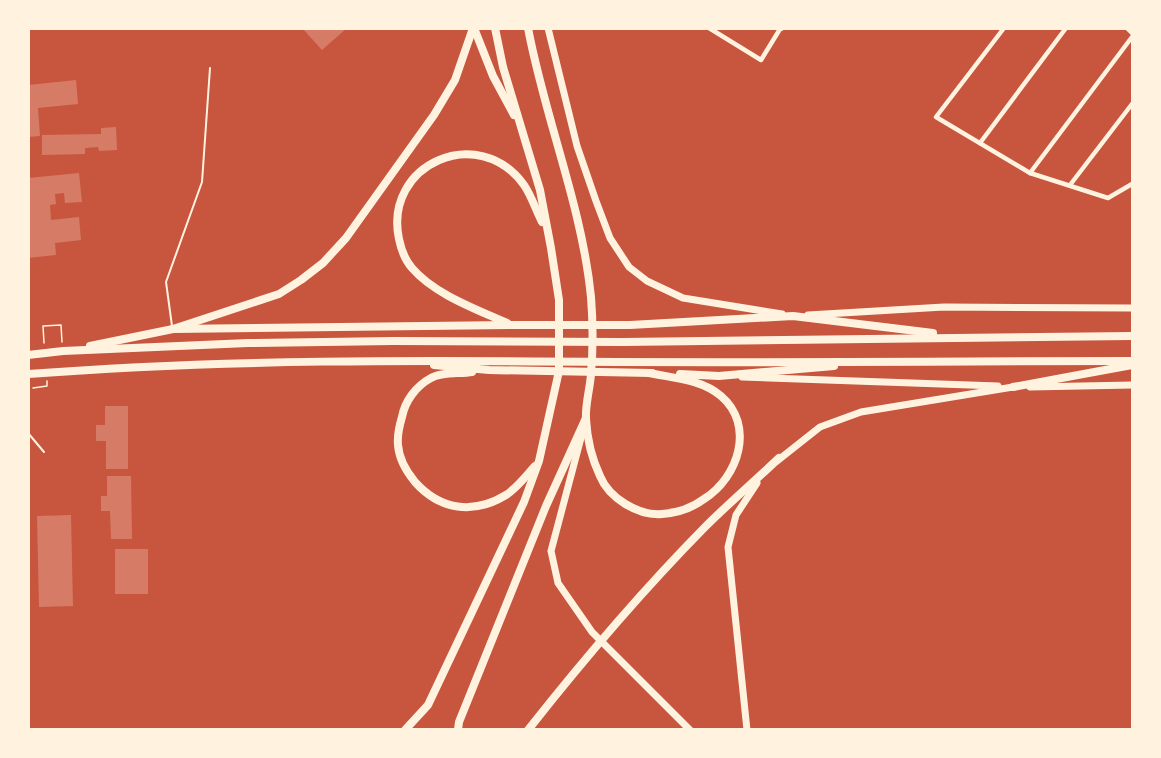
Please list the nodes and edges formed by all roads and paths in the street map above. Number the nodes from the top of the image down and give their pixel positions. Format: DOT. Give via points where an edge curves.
graph roads {
  1 [pos="474,28"];
  2 [pos="495,28"];
  3 [pos="528,28"];
  4 [pos="548,28"];
  5 [pos="709,28"];
  6 [pos="1004,28"];
  7 [pos="1066,28"];
  8 [pos="1127,28"];
  9 [pos="780,29"];
  10 [pos="1132,35"];
  11 [pos="210,68"];
  12 [pos="1132,104"];
  13 [pos="524,136"];
  14 [pos="980,143"];
  15 [pos="1030,173"];
  16 [pos="1132,184"];
  17 [pos="1070,185"];
  18 [pos="547,232"];
  19 [pos="1132,308"];
  20 [pos="793,316"];
  21 [pos="510,325"];
  22 [pos="43,326"];
  23 [pos="173,329"];
  24 [pos="1132,336"];
  25 [pos="966,337"];
  26 [pos="63,351"];
  27 [pos="28,355"];
  28 [pos="392,360"];
  29 [pos="892,361"];
  30 [pos="1132,363"];
  31 [pos="489,370"];
  32 [pos="649,373"];
  33 [pos="28,374"];
  34 [pos="719,376"];
  35 [pos="1132,385"];
  36 [pos="47,386"];
  37 [pos="1013,387"];
  38 [pos="33,388"];
  39 [pos="586,418"];
  40 [pos="28,433"];
  41 [pos="44,452"];
  42 [pos="779,459"];
  43 [pos="539,461"];
  44 [pos="405,729"];
  45 [pos="459,729"];
  46 [pos="528,729"];
  47 [pos="690,729"];
  48 [pos="747,729"];
  1 -- 13 [label="highway"];
  1 -- 23 [label="highway" via="455,80 434,115 346,238 322,263 279,294"];
  2 -- 13 [label="highway"];
  3 -- 39 [label="highway" via="582,242 591,299 591,374"];
  4 -- 20 [label="main road" via="577,146 610,238 629,267 647,281 683,298"];
  5 -- 9 [label="street" via="761,60"];
  6 -- 14 [label="street" via="936,117"];
  7 -- 14 [label="street"];
  8 -- 10 [label="street"];
  10 -- 15 [label="street"];
  11 -- 23 [label="lane" via="202,182 166,282"];
  12 -- 17 [label="street"];
  13 -- 18 [label="highway"];
  14 -- 15 [label="street"];
  15 -- 17 [label="street"];
  16 -- 17 [label="street" via="1108,198"];
  18 -- 21 [label="highway" via="524,185 496,160 473,154 435,161 417,174 400,200 396,225 401,248 411,267 429,284"];
  18 -- 43 [label="highway" via="559,300 560,371"];
  19 -- 20 [label="main road" via="944,307"];
  20 -- 21 [label="highway" via="630,326"];
  20 -- 25 [label="highway"];
  21 -- 23 [label="highway"];
  22 -- 26 [label="path" via="60,325"];
  23 -- 26 [label="highway"];
  24 -- 25 [label="highway"];
  25 -- 26 [label="highway" via="248,343"];
  26 -- 27 [label="highway"];
  28 -- 29 [label="highway"];
  28 -- 31 [label="highway"];
  28 -- 33 [label="highway" via="249,362"];
  29 -- 30 [label="highway"];
  29 -- 34 [label="highway"];
  30 -- 37 [label="highway"];
  31 -- 32 [label="highway"];
  31 -- 43 [label="highway" via="433,377 417,388 404,407 398,434 405,470 439,502 460,508 485,505 507,494"];
  32 -- 34 [label="highway"];
  32 -- 39 [label="highway" via="703,383 722,396 737,414 741,441 736,461 720,486 705,499 682,511 660,514 625,504 601,479 592,457"];
  34 -- 37 [label="main road"];
  35 -- 37 [label="main road"];
  36 -- 38 [label="path"];
  37 -- 42 [label="main road" via="861,412 820,427"];
  39 -- 45 [label="highway" via="546,506"];
  39 -- 47 [label="main road" via="551,551 558,583 592,632"];
  40 -- 41 [label="lane"];
  42 -- 46 [label="highway" via="708,525 622,616"];
  42 -- 48 [label="main road" via="752,489 736,515 728,547"];
  43 -- 44 [label="highway" via="524,502 428,705"];
}
